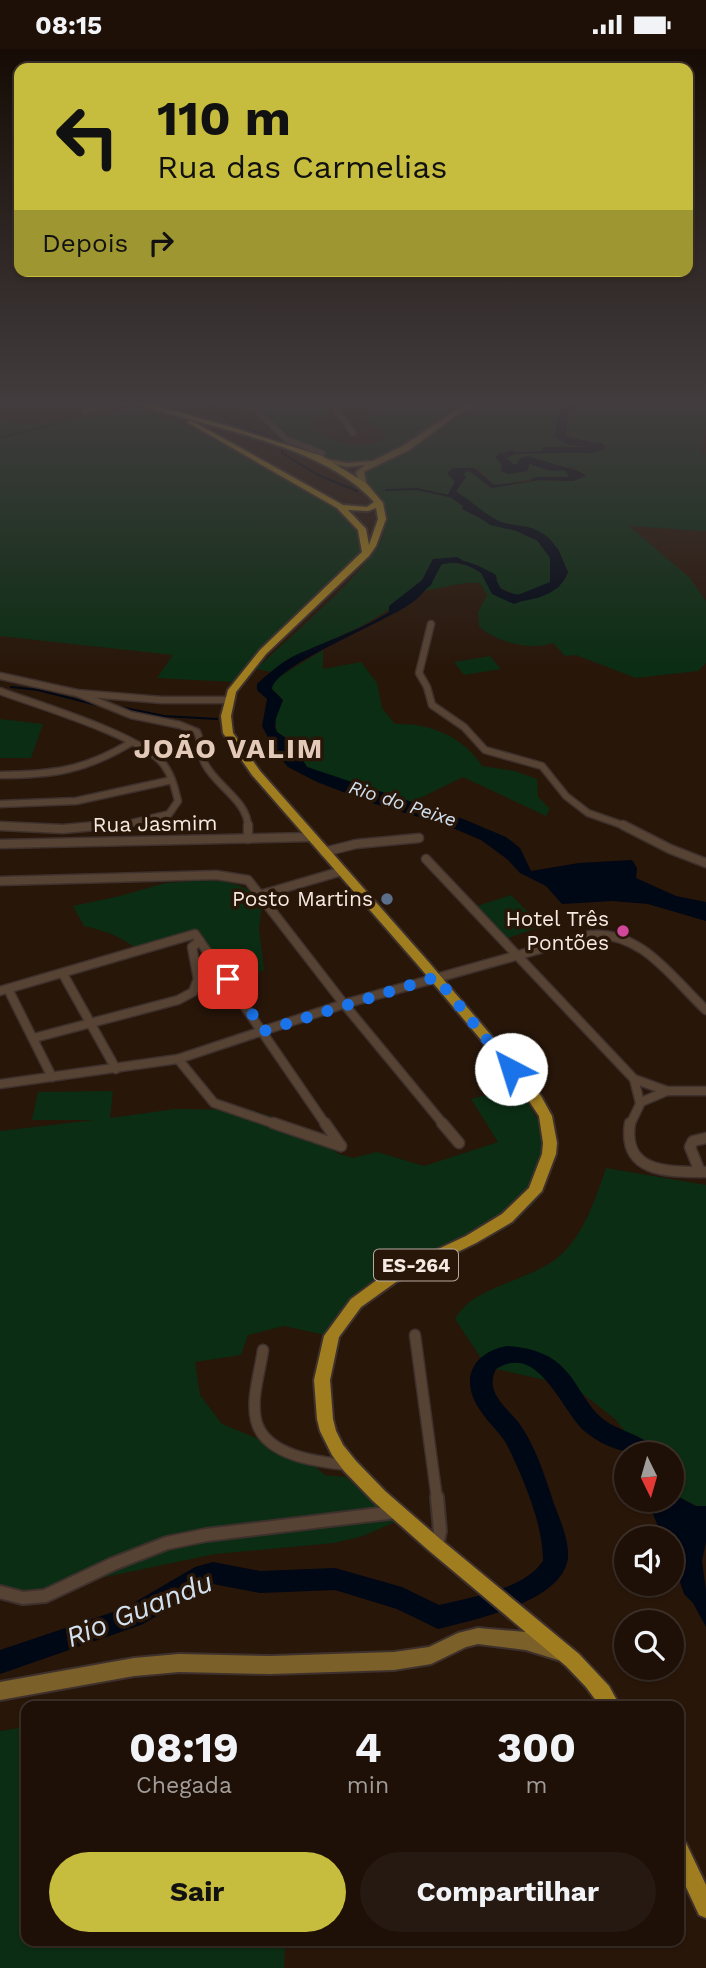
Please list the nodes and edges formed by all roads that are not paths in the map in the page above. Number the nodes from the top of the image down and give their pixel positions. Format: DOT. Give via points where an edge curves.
graph roads {
  1 [pos="310,490"];
  2 [pos="367,490"];
  3 [pos="379,503"];
  4 [pos="340,506"];
  5 [pos="366,554"];
  6 [pos="431,624"];
  7 [pos="0,676"];
  8 [pos="14,678"];
  9 [pos="3,692"];
  10 [pos="77,693"];
  11 [pos="228,700"];
  12 [pos="132,742"];
  13 [pos="0,775"];
  14 [pos="172,780"];
  15 [pos="0,804"];
  16 [pos="0,826"];
  17 [pos="311,837"];
  18 [pos="419,838"];
  19 [pos="248,839"];
  20 [pos="0,845"];
  21 [pos="324,852"];
  22 [pos="426,859"];
  23 [pos="706,863"];
  24 [pos="342,871"];
  25 [pos="0,881"];
  26 [pos="260,895"];
  27 [pos="197,938"];
  28 [pos="514,954"];
  29 [pos="63,974"];
  30 [pos="436,977"];
  31 [pos="4,990"];
  32 [pos="344,1004"];
  33 [pos="706,1010"];
  34 [pos="90,1023"];
  35 [pos="264,1031"];
  36 [pos="34,1038"];
  37 [pos="177,1059"];
  38 [pos="116,1069"];
  39 [pos="52,1077"];
  40 [pos="634,1079"];
  41 [pos="0,1084"];
  42 [pos="667,1091"];
  43 [pos="706,1091"];
  44 [pos="640,1103"];
  45 [pos="706,1138"];
  46 [pos="459,1143"];
  47 [pos="703,1172"];
  48 [pos="415,1335"];
  49 [pos="263,1350"];
  50 [pos="348,1465"];
  51 [pos="396,1512"];
  52 [pos="437,1546"];
  53 [pos="458,1563"];
  54 [pos="0,1592"];
  55 [pos="565,1654"];
  56 [pos="0,1691"];
  57 [pos="607,1701"];
  58 [pos="684,1861"];
  59 [pos="706,1908"];
  1 -- 4 [label="main road"];
  2 -- 3 [label="main road"];
  3 -- 4 [label="main road" via="360,510"];
  3 -- 5 [label="main road" via="382,519"];
  4 -- 5 [label="main road" via="362,529"];
  5 -- 11 [label="main road" via="263,652"];
  6 -- 23 [label="street" via="419,673 436,708 464,727 485,750 542,766 566,796 588,813"];
  7 -- 8 [label="street"];
  8 -- 9 [label="street"];
  8 -- 10 [label="street"];
  9 -- 12 [label="street"];
  10 -- 11 [label="street"];
  10 -- 19 [label="street" via="131,715 197,732 204,763 243,810"];
  11 -- 17 [label="main road, ES-264" via="225,726 232,741"];
  12 -- 13 [label="street" via="87,768"];
  12 -- 14 [label="street" via="157,756"];
  14 -- 15 [label="street" via="76,801"];
  14 -- 16 [label="street" via="177,806 158,818 63,829"];
  17 -- 19 [label="street, Rua Jasmim"];
  17 -- 21 [label="main road, ES-264"];
  18 -- 21 [label="street"];
  19 -- 20 [label="street, Rua Jasmim"];
  21 -- 24 [label="main road, ES-264"];
  22 -- 28 [label="street"];
  24 -- 26 [label="street"];
  24 -- 30 [label="main road, ES-264"];
  25 -- 26 [label="street" via="225,876 248,880"];
  26 -- 32 [label="street"];
  27 -- 29 [label="street"];
  27 -- 34 [label="street" via="192,947 198,979 193,992"];
  27 -- 35 [label="street"];
  28 -- 30 [label="street"];
  28 -- 33 [label="street" via="595,933 623,937"];
  28 -- 40 [label="street"];
  29 -- 31 [label="street"];
  29 -- 34 [label="street"];
  30 -- 32 [label="street"];
  30 -- 50 [label="main road, ES-264" via="536,1100 548,1123 549,1156 536,1189 518,1209 373,1289 337,1324 325,1350 323,1394 329,1433"];
  31 -- 36 [label="street"];
  32 -- 35 [label="street"];
  32 -- 46 [label="street"];
  34 -- 36 [label="street"];
  34 -- 38 [label="street"];
  35 -- 37 [label="street"];
  35 -- 37 [label="street" via="341,1146 214,1103"];
  36 -- 39 [label="street"];
  37 -- 38 [label="street"];
  38 -- 39 [label="street"];
  39 -- 41 [label="street"];
  40 -- 42 [label="street"];
  40 -- 44 [label="street"];
  42 -- 43 [label="street"];
  42 -- 44 [label="street"];
  44 -- 47 [label="street" via="629,1129 634,1155 650,1167"];
  45 -- 47 [label="street" via="693,1141 690,1147"];
  48 -- 52 [label="street" via="439,1511"];
  49 -- 50 [label="street" via="256,1419 265,1437 295,1455"];
  50 -- 51 [label="main road, ES-264"];
  51 -- 52 [label="main road, ES-264"];
  51 -- 54 [label="street" via="206,1535 167,1543 45,1596 23,1598"];
  52 -- 53 [label="main road, ES-264"];
  53 -- 55 [label="main road, ES-264"];
  55 -- 56 [label="main road" via="526,1641 478,1636 431,1655 394,1661 179,1663"];
  55 -- 57 [label="main road, ES-264" via="582,1666"];
  58 -- 59 [label="main road"];
}
